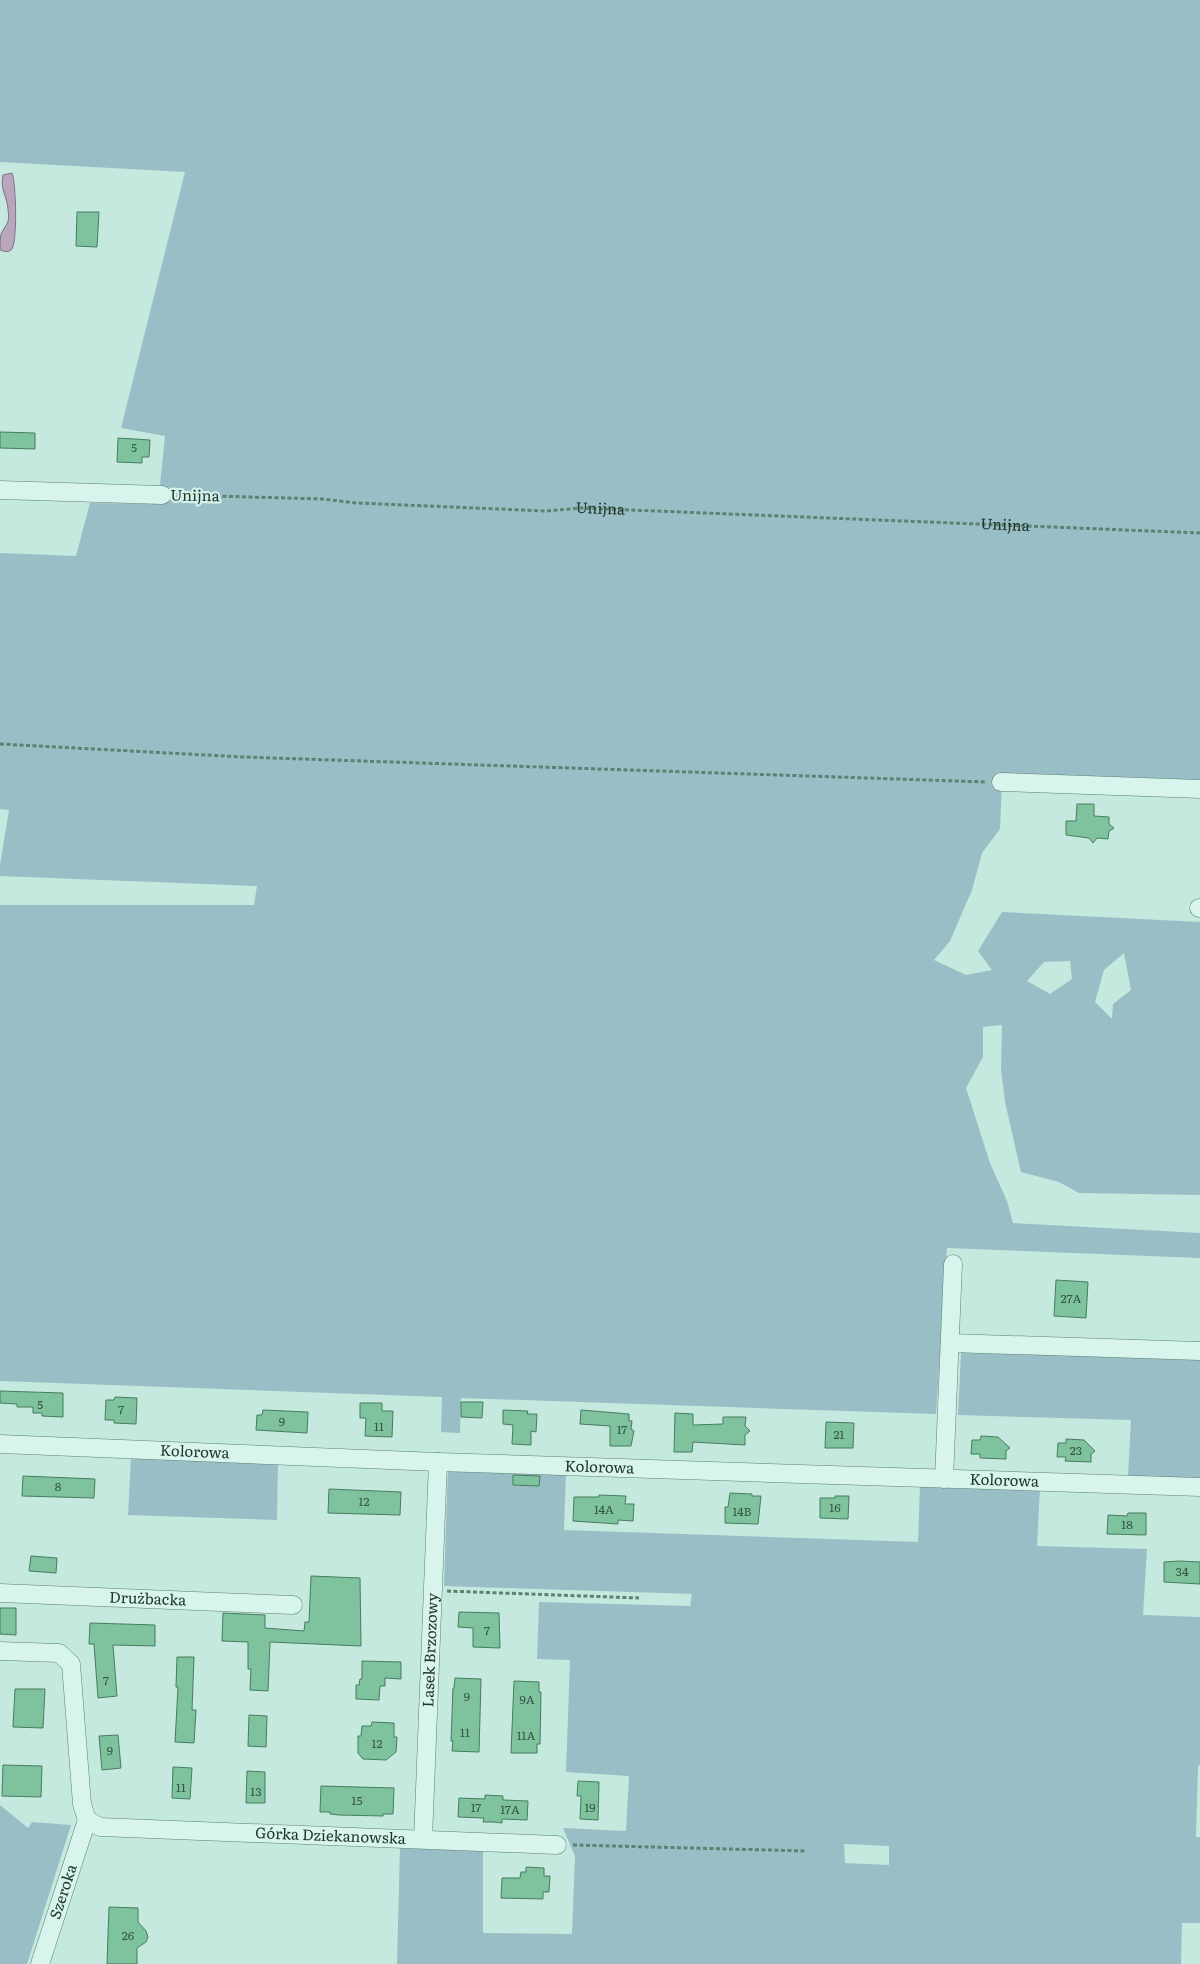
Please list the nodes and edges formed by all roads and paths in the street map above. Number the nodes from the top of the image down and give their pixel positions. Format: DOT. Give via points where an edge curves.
graph roads {
  1 [pos="0,490"];
  2 [pos="162,495"];
  3 [pos="1200,532"];
  4 [pos="0,744"];
  5 [pos="1002,782"];
  6 [pos="1200,789"];
  7 [pos="953,1264"];
  8 [pos="950,1343"];
  9 [pos="1200,1351"];
  10 [pos="0,1444"];
  11 [pos="438,1462"];
  12 [pos="944,1479"];
  13 [pos="1200,1487"];
  14 [pos="433,1590"];
  15 [pos="0,1594"];
  16 [pos="639,1598"];
  17 [pos="294,1605"];
  18 [pos="0,1651"];
  19 [pos="87,1820"];
  20 [pos="423,1839"];
  21 [pos="557,1845"];
  22 [pos="807,1851"];
  23 [pos="40,1964"];
  1 -- 2 [label="street, Unijna"];
  2 -- 3 [label="path, Unijna" via="323,499 536,511 581,508"];
  4 -- 5 [label="path" via="243,757"];
  5 -- 6 [label="street"];
  7 -- 8 [label="street"];
  8 -- 9 [label="street"];
  8 -- 12 [label="street"];
  10 -- 11 [label="street, Kolorowa"];
  11 -- 12 [label="street, Kolorowa"];
  11 -- 14 [label="street, Lasek Brzozowy"];
  12 -- 13 [label="street, Kolorowa"];
  14 -- 16 [label="path"];
  14 -- 20 [label="street, Lasek Brzozowy"];
  15 -- 17 [label="street, Drużbacka"];
  18 -- 19 [label="street" via="60,1653 71,1664 82,1804"];
  19 -- 20 [label="street, Górka Dziekanowska" via="100,1827 120,1829"];
  19 -- 23 [label="street, Szeroka"];
  20 -- 21 [label="street, Górka Dziekanowska"];
  21 -- 22 [label="path"];
}
